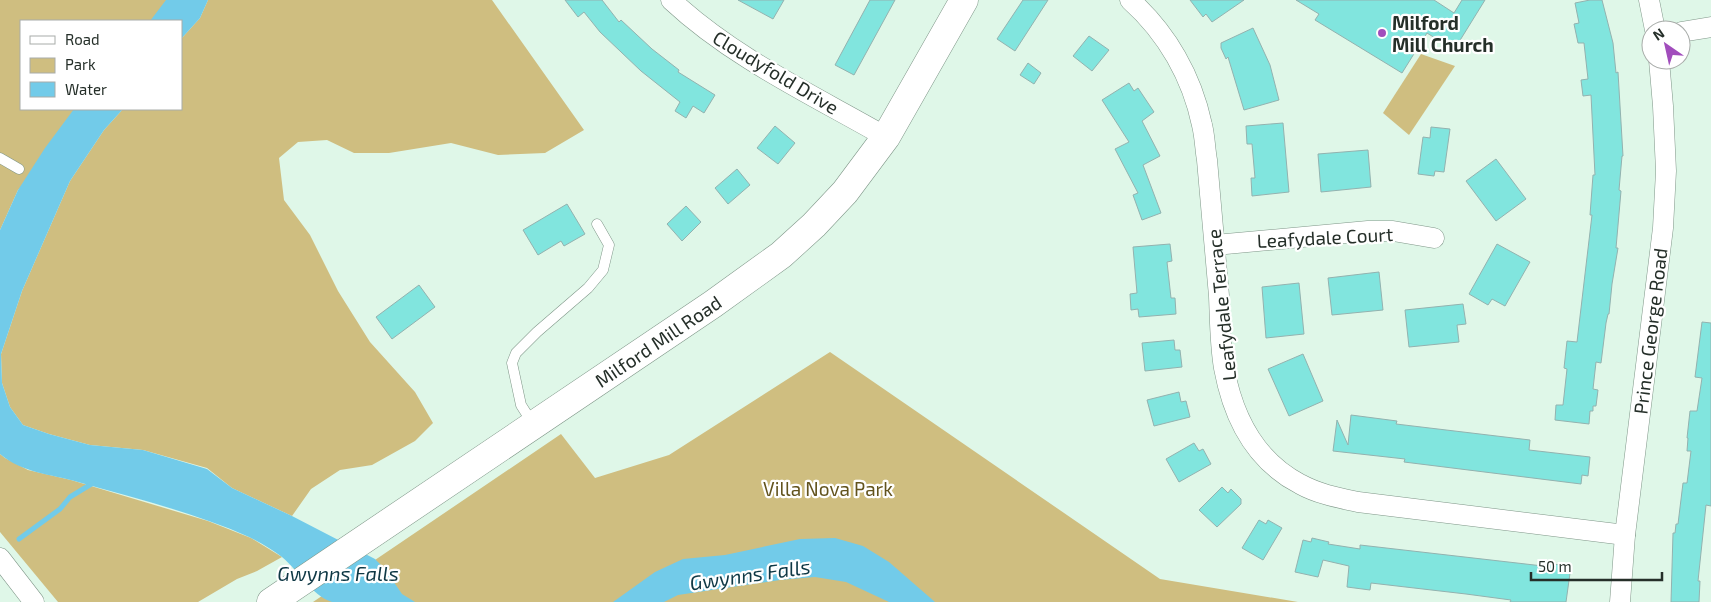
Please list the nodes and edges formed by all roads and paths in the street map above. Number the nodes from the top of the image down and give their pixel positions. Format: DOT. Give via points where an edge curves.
graph roads {
  1 [pos="671,0"];
  2 [pos="964,0"];
  3 [pos="1130,0"];
  4 [pos="1649,0"];
  5 [pos="1653,20"];
  6 [pos="1711,26"];
  7 [pos="1691,30"];
  8 [pos="1660,70"];
  9 [pos="886,138"];
  10 [pos="0,158"];
  11 [pos="19,169"];
  12 [pos="597,224"];
  13 [pos="1434,238"];
  14 [pos="1215,245"];
  15 [pos="534,424"];
  16 [pos="1626,535"];
  17 [pos="0,558"];
  18 [pos="34,602"];
  19 [pos="271,602"];
  20 [pos="1620,602"];
  1 -- 9 [label="street, Cloudyfold Drive" via="719,40"];
  2 -- 9 [label="main road, Milford Mill Road"];
  3 -- 14 [label="street, Leafydale Terrace" via="1146,14 1165,39 1194,94 1203,126"];
  4 -- 5 [label="street"];
  6 -- 7 [label="street"];
  8 -- 16 [label="street, Prince George Road" via="1666,170 1663,228"];
  9 -- 15 [label="main road, Milford Mill Road" via="845,192 782,255"];
  10 -- 11 [label="lane"];
  12 -- 15 [label="lane" via="609,245 603,270 588,288 516,353 512,363 521,405"];
  13 -- 14 [label="street, Leafydale Court" via="1393,231 1368,231"];
  14 -- 16 [label="street, Leafydale Terrace" via="1224,366 1232,405 1244,430 1261,453 1282,472 1329,496 1358,502"];
  15 -- 19 [label="main road, Milford Mill Road"];
  16 -- 20 [label="street, Prince George Road"];
  17 -- 18 [label="street"];
}
